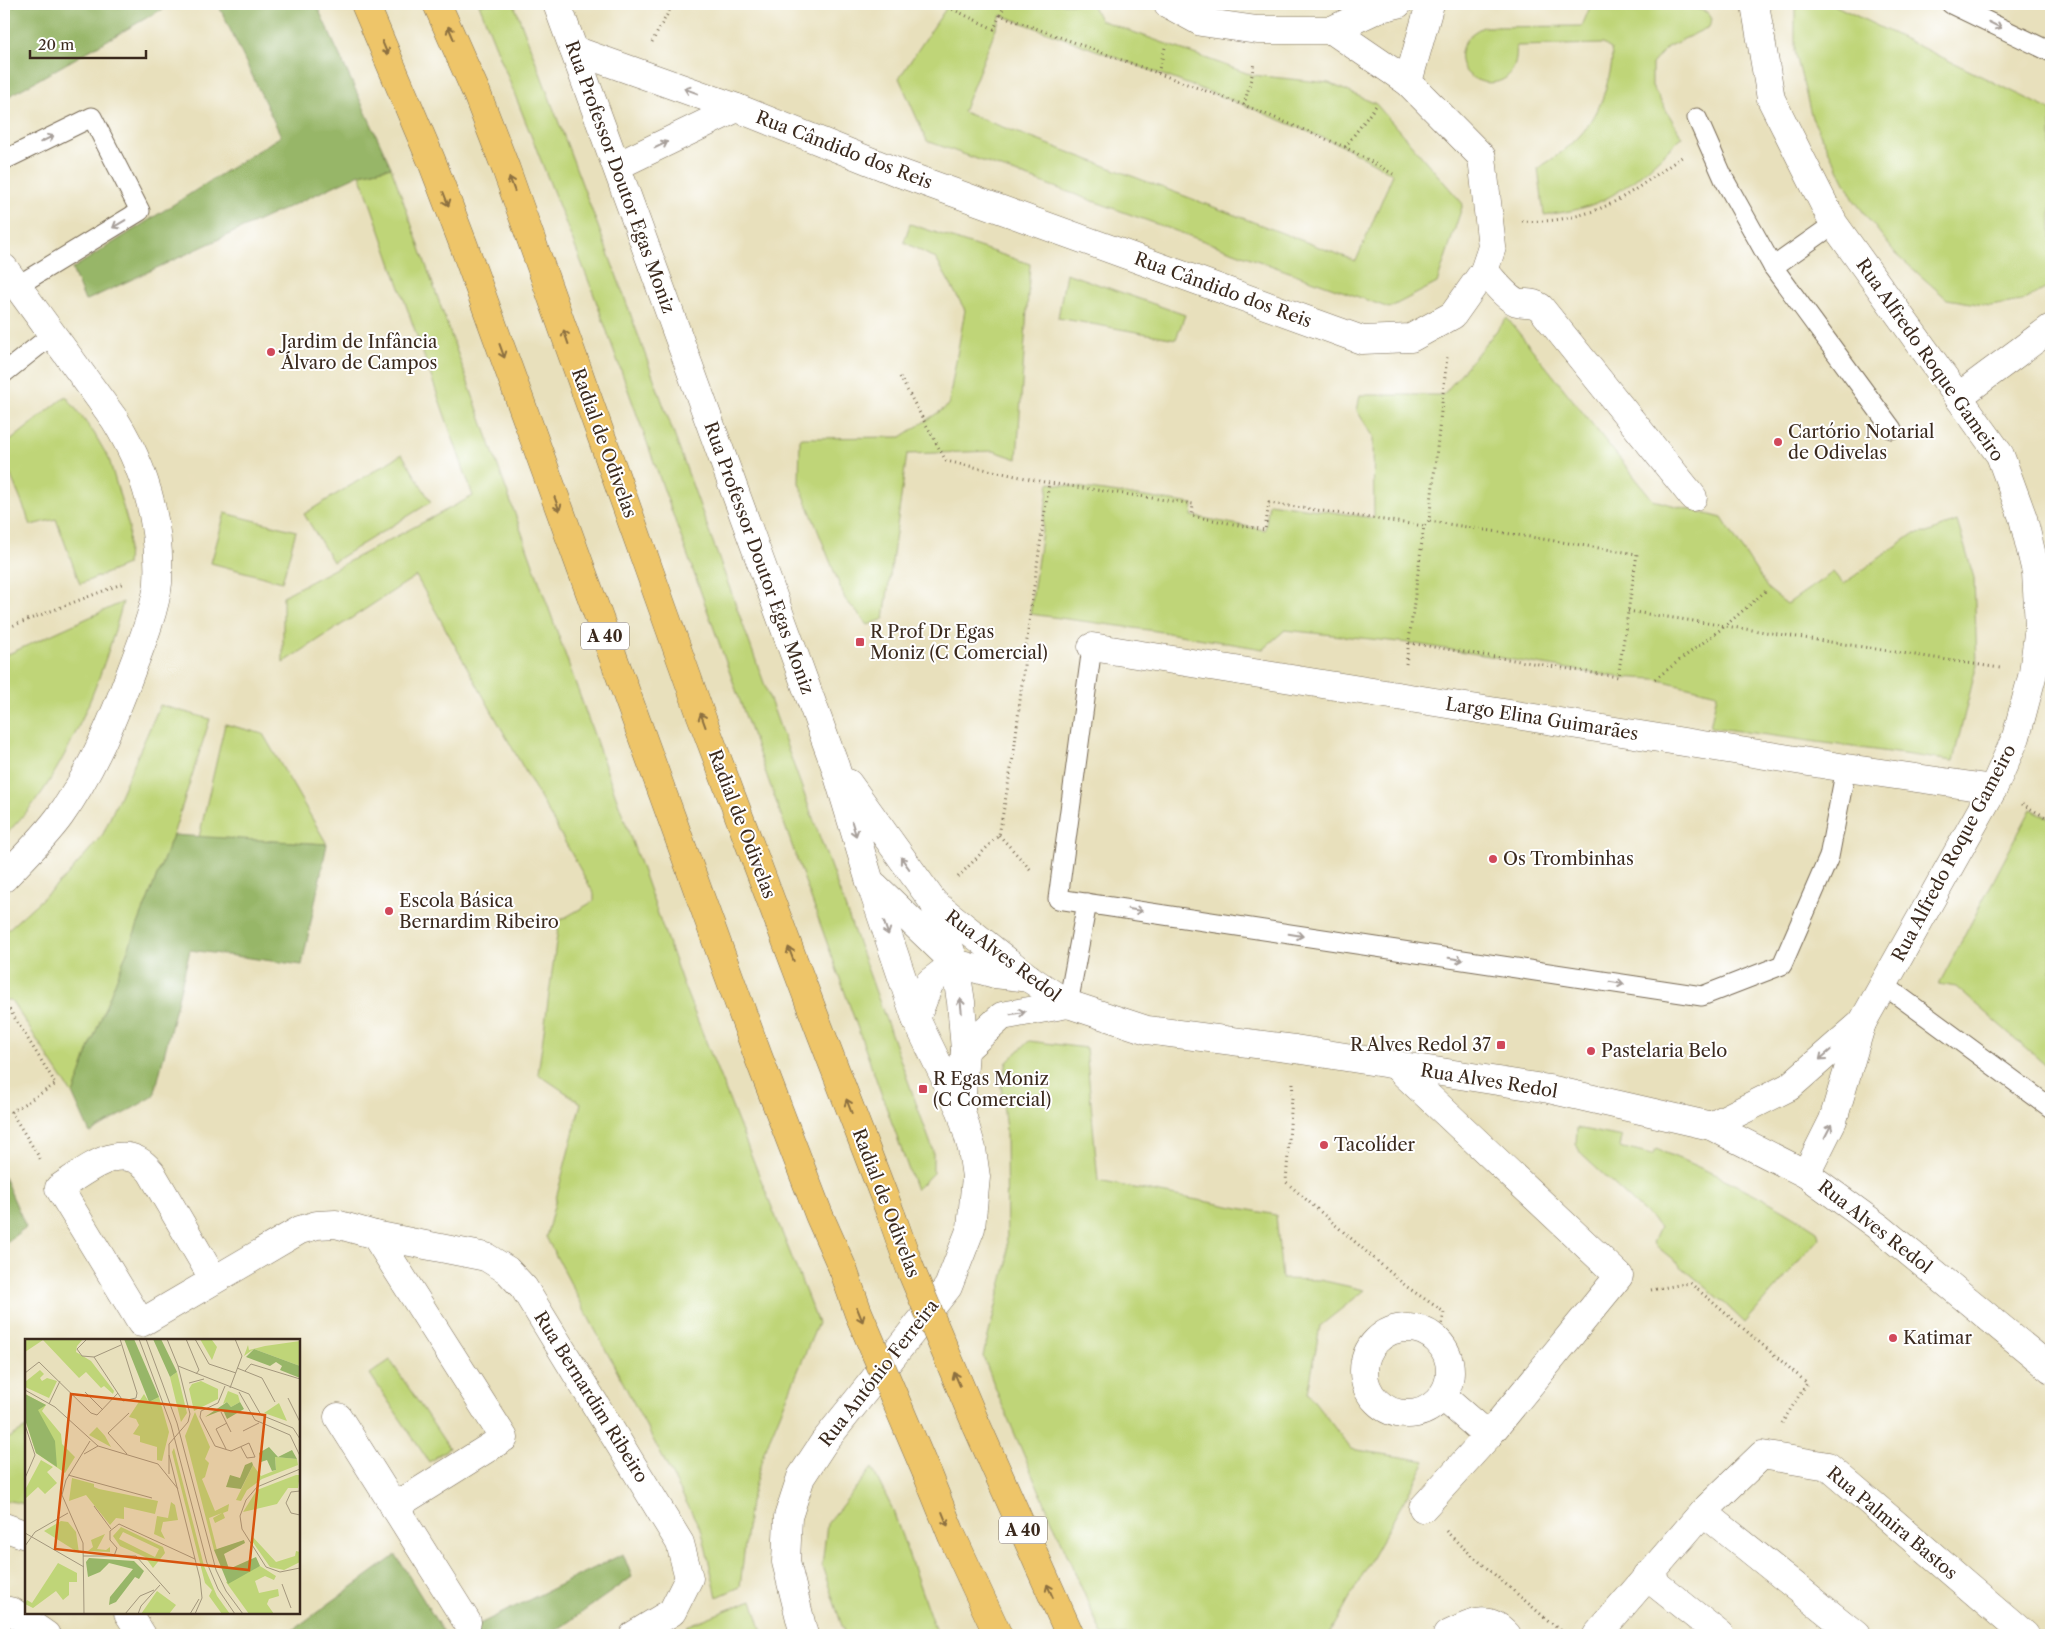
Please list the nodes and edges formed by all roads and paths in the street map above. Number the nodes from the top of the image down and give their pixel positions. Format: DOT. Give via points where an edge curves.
graph roads {
  1 [pos="16,4"];
  2 [pos="365,4"];
  3 [pos="437,4"];
  4 [pos="556,4"];
  5 [pos="1005,4"];
  6 [pos="1168,4"];
  7 [pos="1398,4"];
  8 [pos="1430,4"];
  9 [pos="1755,4"];
  10 [pos="1951,4"];
  11 [pos="948,7"];
  12 [pos="4,12"];
  13 [pos="1000,15"];
  14 [pos="1257,30"];
  15 [pos="1332,30"];
  16 [pos="1166,44"];
  17 [pos="574,50"];
  18 [pos="2051,52"];
  19 [pos="1158,73"];
  20 [pos="1408,82"];
  21 [pos="1244,105"];
  22 [pos="737,108"];
  23 [pos="1697,118"];
  24 [pos="1346,147"];
  25 [pos="4,160"];
  26 [pos="616,166"];
  27 [pos="1662,170"];
  28 [pos="1393,174"];
  29 [pos="1543,222"];
  30 [pos="1834,224"];
  31 [pos="1773,267"];
  32 [pos="1484,271"];
  33 [pos="10,277"];
  34 [pos="1452,315"];
  35 [pos="2051,328"];
  36 [pos="53,334"];
  37 [pos="4,373"];
  38 [pos="900,377"];
  39 [pos="1958,396"];
  40 [pos="1892,429"];
  41 [pos="1049,483"];
  42 [pos="1693,497"];
  43 [pos="1429,521"];
  44 [pos="1424,526"];
  45 [pos="158,570"];
  46 [pos="1768,589"];
  47 [pos="1628,611"];
  48 [pos="1725,626"];
  49 [pos="4,628"];
  50 [pos="1409,644"];
  51 [pos="1092,647"];
  52 [pos="2033,673"];
  53 [pos="1655,679"];
  54 [pos="1401,697"];
  55 [pos="835,766"];
  56 [pos="1846,768"];
  57 [pos="1993,789"];
  58 [pos="999,835"];
  59 [pos="4,878"];
  60 [pos="870,882"];
  61 [pos="1058,899"];
  62 [pos="934,903"];
  63 [pos="1087,903"];
  64 [pos="954,962"];
  65 [pos="1030,978"];
  66 [pos="1884,985"];
  67 [pos="4,1001"];
  68 [pos="1068,1004"];
  69 [pos="916,1019"];
  70 [pos="1862,1024"];
  71 [pos="965,1050"];
  72 [pos="1295,1050"];
  73 [pos="1396,1065"];
  74 [pos="2051,1108"];
  75 [pos="961,1111"];
  76 [pos="1711,1126"];
  77 [pos="1806,1174"];
  78 [pos="59,1188"];
  79 [pos="375,1235"];
  80 [pos="214,1280"];
  81 [pos="1602,1298"];
  82 [pos="1439,1342"];
  83 [pos="2051,1368"];
  84 [pos="1442,1396"];
  85 [pos="338,1418"];
  86 [pos="1488,1436"];
  87 [pos="1762,1455"];
  88 [pos="394,1506"];
  89 [pos="1423,1508"];
  90 [pos="1703,1512"];
  91 [pos="4,1528"];
  92 [pos="25,1535"];
  93 [pos="1646,1576"];
  94 [pos="4,1610"];
  95 [pos="129,1614"];
  96 [pos="467,1622"];
  97 [pos="46,1635"];
  98 [pos="142,1635"];
  99 [pos="634,1635"];
  100 [pos="804,1635"];
  101 [pos="998,1635"];
  102 [pos="1070,1635"];
  103 [pos="1447,1635"];
  104 [pos="1507,1635"];
  105 [pos="1564,1635"];
  106 [pos="1597,1635"];
  107 [pos="1720,1635"];
  108 [pos="1856,1635"];
  109 [pos="2026,1635"];
  1 -- 12 [label="path"];
  2 -- 101 [label="highway, A 40, one-way, bridge" via="464,246 758,1056 819,1215 952,1536"];
  102 -- 3 [label="highway, Radial de Odivelas / A 40, one-way, bridge" via="910,1268 700,713 506,169"];
  4 -- 17 [label="street, Rua Professor Doutor Egas Moniz"];
  5 -- 13 [label="path"];
  6 -- 14 [label="street" via="1201,22"];
  7 -- 15 [label="street" via="1377,9"];
  8 -- 20 [label="street"];
  9 -- 30 [label="street, Rua Alfredo Roque Gameiro" via="1771,99"];
  10 -- 18 [label="lane, one-way"];
  11 -- 13 [label="path" via="994,29"];
  13 -- 19 [label="path"];
  14 -- 15 [label="street"];
  14 -- 21 [label="path" via="1252,75"];
  15 -- 20 [label="street, Rua Cândido dos Reis"];
  16 -- 19 [label="path"];
  22 -- 17 [label="street, Rua Cândido dos Reis, one-way"];
  17 -- 26 [label="street, Rua Professor Doutor Egas Moniz"];
  19 -- 21 [label="path"];
  20 -- 24 [label="path" via="1376,104"];
  20 -- 32 [label="street, Rua Cândido dos Reis" via="1482,156 1492,247"];
  21 -- 24 [label="path"];
  26 -- 22 [label="street, Rua Cândido dos Reis, one-way"];
  22 -- 34 [label="street, Rua Cândido dos Reis" via="897,172 1362,340 1411,338"];
  23 -- 31 [label="lane" via="1724,179"];
  24 -- 28 [label="path"];
  25 -- 33 [label="lane, one-way" via="92,117 140,211"];
  26 -- 55 [label="street, Rua Professor Doutor Egas Moniz"];
  27 -- 29 [label="path" via="1609,205"];
  30 -- 31 [label="lane"];
  30 -- 39 [label="street, Rua Alfredo Roque Gameiro"];
  31 -- 40 [label="lane"];
  32 -- 34 [label="street, Rua Cândido dos Reis"];
  32 -- 42 [label="street" via="1518,303 1533,302 1540,307"];
  33 -- 36 [label="street"];
  34 -- 43 [label="path"];
  35 -- 39 [label="street"];
  36 -- 37 [label="lane"];
  36 -- 45 [label="street" via="115,420 142,470 153,520"];
  38 -- 41 [label="path" via="946,461"];
  39 -- 52 [label="street, Rua Alfredo Roque Gameiro" via="2000,455 2023,518 2036,572 2039,626"];
  41 -- 44 [label="path" via="1193,504 1192,516 1265,530 1269,503"];
  41 -- 58 [label="path" via="1014,752"];
  43 -- 44 [label="path"];
  43 -- 47 [label="path" via="1638,554"];
  44 -- 50 [label="path"];
  45 -- 49 [label="path"];
  45 -- 59 [label="street" via="158,584 145,636 109,726 82,782 59,817"];
  46 -- 48 [label="path"];
  47 -- 48 [label="path"];
  47 -- 50 [label="path" via="1618,677"];
  48 -- 52 [label="path"];
  48 -- 53 [label="path"];
  50 -- 54 [label="path"];
  51 -- 54 [label="street, Largo Elina Guimarães"];
  51 -- 61 [label="lane"];
  52 -- 57 [label="street, Rua Alfredo Roque Gameiro" via="2016,737"];
  54 -- 56 [label="street, Largo Elina Guimarães"];
  55 -- 60 [label="street, Rua Professor Doutor Egas Moniz, one-way"];
  62 -- 55 [label="street, Rua Alves Redol, one-way"];
  56 -- 57 [label="street, Largo Elina Guimarães"];
  63 -- 56 [label="lane, one-way" via="1702,996 1782,965 1828,857"];
  57 -- 66 [label="street, Rua Alfredo Roque Gameiro"];
  58 -- 61 [label="path"];
  58 -- 62 [label="path"];
  60 -- 64 [label="street"];
  60 -- 69 [label="street, Rua Professor Doutor Egas Moniz, one-way"];
  61 -- 63 [label="lane"];
  62 -- 64 [label="street"];
  62 -- 65 [label="street, Rua Alves Redol"];
  63 -- 68 [label="lane"];
  64 -- 65 [label="street" via="995,974"];
  64 -- 69 [label="street" via="930,982"];
  71 -- 64 [label="street, one-way"];
  65 -- 68 [label="street, Rua Alves Redol"];
  66 -- 70 [label="street, Rua Alfredo Roque Gameiro"];
  66 -- 74 [label="lane"];
  67 -- 78 [label="path" via="56,1084 11,1112"];
  71 -- 68 [label="street, one-way" via="1002,1016"];
  68 -- 72 [label="street, Rua Alves Redol" via="1147,1030"];
  69 -- 75 [label="street, Rua Professor Doutor Egas Moniz"];
  70 -- 76 [label="street, Rua Alfredo Roque Gameiro, one-way" via="1788,1087"];
  77 -- 70 [label="street, Rua Alfredo Roque Gameiro, one-way" via="1833,1120"];
  71 -- 75 [label="street"];
  72 -- 73 [label="street, Rua Alves Redol"];
  72 -- 82 [label="path" via="1286,1182 1407,1287 1444,1312"];
  73 -- 76 [label="street, Rua Alves Redol" via="1549,1089"];
  73 -- 81 [label="street" via="1619,1276"];
  75 -- 100 [label="street, Rua António Ferreira" via="976,1177 971,1228 948,1287 824,1442 801,1477 788,1517 786,1562"];
  76 -- 77 [label="street, Rua Alves Redol"];
  77 -- 83 [label="street, Rua Alves Redol" via="1880,1228"];
  78 -- 80 [label="street" via="114,1157 127,1156 142,1161"];
  78 -- 80 [label="street, Rua Bernardim Ribeiro" via="141,1323"];
  79 -- 80 [label="street, Rua Bernardim Ribeiro" via="336,1224 317,1225 300,1230"];
  79 -- 88 [label="street" via="504,1438"];
  79 -- 99 [label="street, Rua Bernardim Ribeiro" via="486,1257 507,1270 524,1288 680,1543 689,1578 672,1612"];
  81 -- 86 [label="street"];
  81 -- 87 [label="path" via="1690,1283 1807,1382"];
  82 -- 84 [label="street" via="1447,1354 1450,1368"];
  82 -- 84 [label="street" via="1415,1328 1387,1332 1375,1341 1368,1352 1364,1380 1370,1394 1380,1404 1405,1414 1420,1412"];
  84 -- 86 [label="street"];
  85 -- 88 [label="street"];
  86 -- 89 [label="street"];
  87 -- 90 [label="street"];
  87 -- 109 [label="street, Rua Palmira Bastos" via="1828,1466"];
  88 -- 96 [label="street"];
  89 -- 105 [label="path" via="1460,1545"];
  90 -- 93 [label="street"];
  90 -- 108 [label="street"];
  91 -- 92 [label="street"];
  93 -- 106 [label="street"];
  93 -- 107 [label="street"];
  94 -- 97 [label="street" via="13,1612"];
  95 -- 98 [label="street"];
  103 -- 104 [label="street" via="1477,1621 1500,1627"];
}
